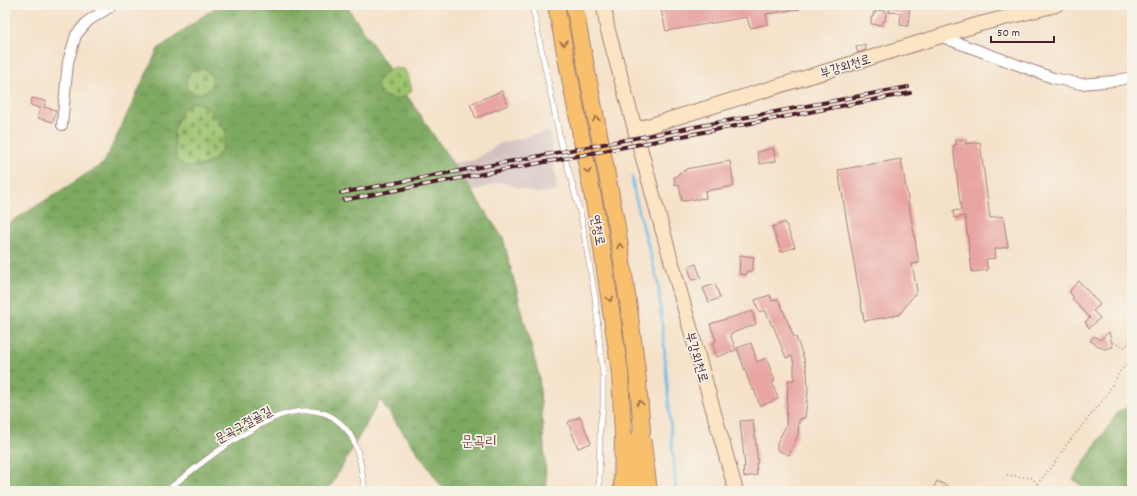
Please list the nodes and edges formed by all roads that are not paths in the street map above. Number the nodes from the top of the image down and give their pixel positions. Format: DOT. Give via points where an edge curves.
graph roads {
  1 [pos="113,5"];
  2 [pos="532,5"];
  3 [pos="556,5"];
  4 [pos="574,5"];
  5 [pos="604,5"];
  6 [pos="1056,5"];
  7 [pos="938,36"];
  8 [pos="1132,77"];
  9 [pos="62,125"];
  10 [pos="635,130"];
  11 [pos="642,431"];
  12 [pos="623,434"];
  13 [pos="634,455"];
  14 [pos="166,491"];
  15 [pos="364,491"];
  16 [pos="599,491"];
  17 [pos="622,491"];
  18 [pos="635,491"];
  19 [pos="649,491"];
  20 [pos="736,491"];
  1 -- 9 [label="street" via="88,21 76,35 68,62"];
  2 -- 16 [label="lane" via="581,216 595,297 603,376"];
  3 -- 12 [label="main road, 연청로, one-way" via="599,229 620,372"];
  11 -- 4 [label="main road, 연청로, one-way" via="637,372 618,234"];
  5 -- 10 [label="main road, 부강외천로" via="607,27"];
  6 -- 7 [label="main road, 부강외천로"];
  7 -- 8 [label="street" via="1060,80 1081,84"];
  7 -- 10 [label="main road, 부강외천로"];
  10 -- 20 [label="main road, 부강외천로"];
  11 -- 13 [label="main road, 연청로"];
  11 -- 19 [label="main road"];
  12 -- 13 [label="main road, 연청로"];
  12 -- 17 [label="main road"];
  13 -- 18 [label="main road, 연청로"];
  14 -- 15 [label="lane, 문곡구절골길" via="200,462 275,417 301,412 320,412 334,418 352,438 360,463"];
}
